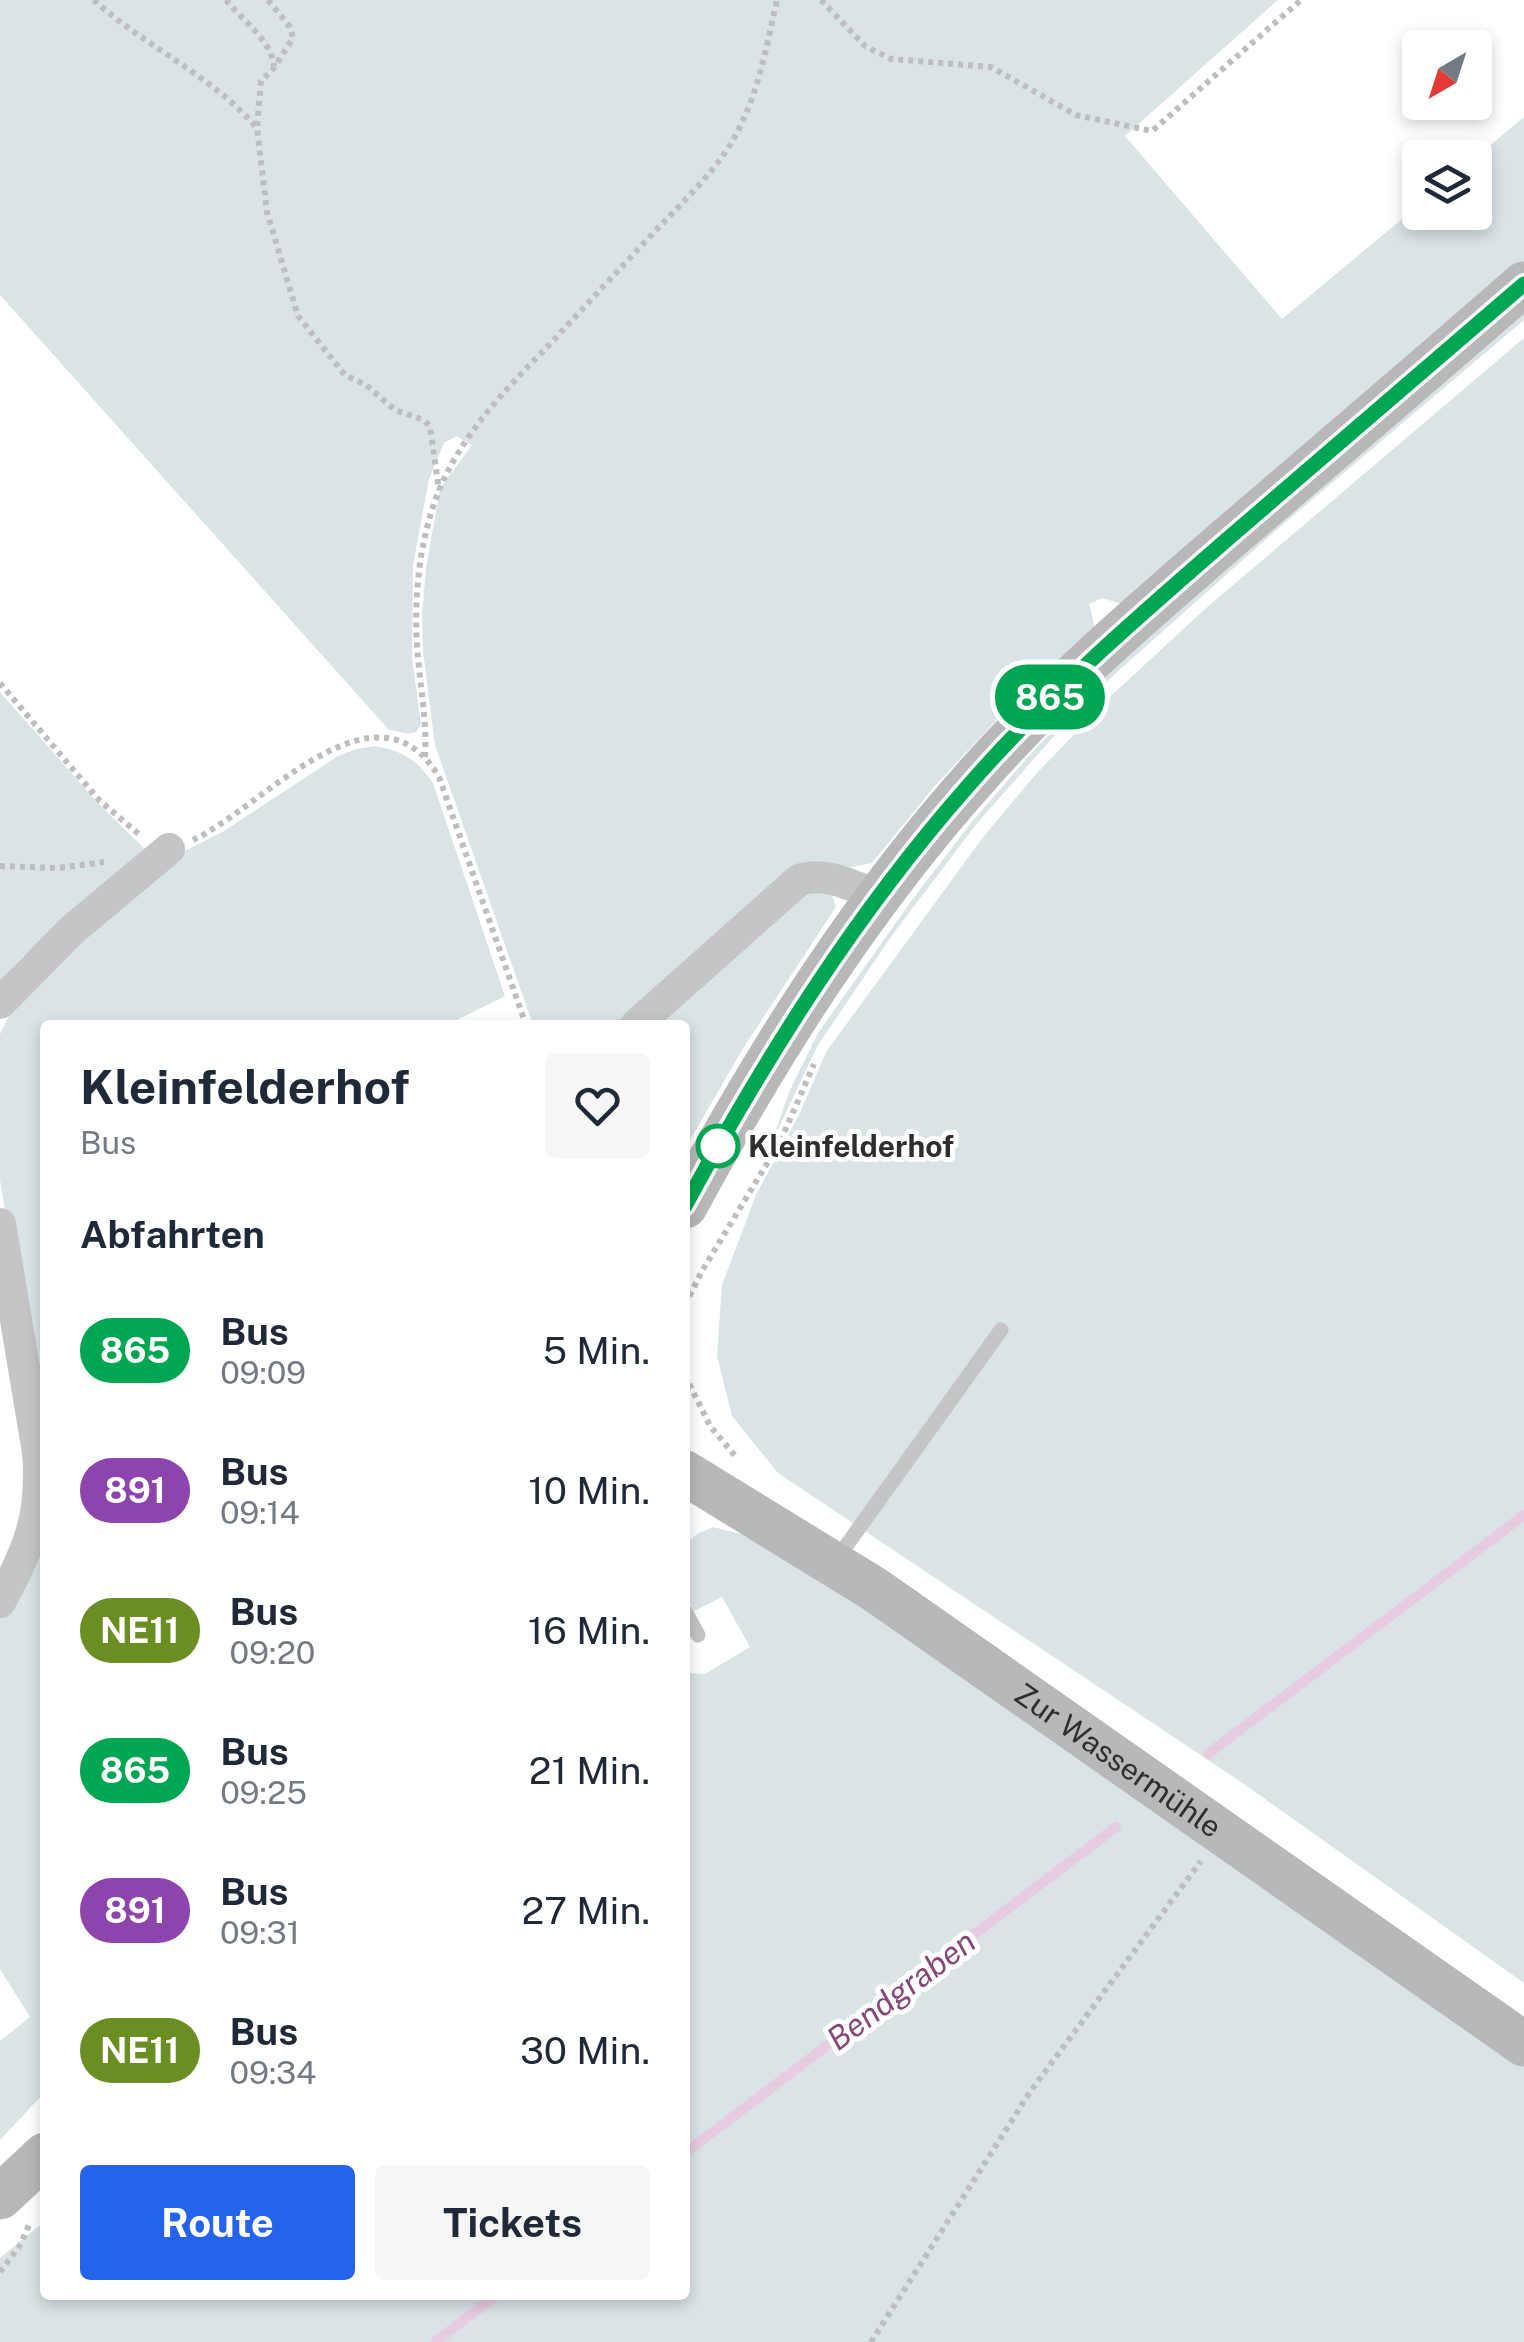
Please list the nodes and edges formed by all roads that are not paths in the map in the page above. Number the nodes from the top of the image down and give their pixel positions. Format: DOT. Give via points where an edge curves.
graph roads {
  1 [pos="1524,284"];
  2 [pos="169,849"];
  3 [pos="878,896"];
  4 [pos="0,1003"];
  5 [pos="642,1020"];
  6 [pos="690,1197"];
  7 [pos="0,1224"];
  8 [pos="1001,1330"];
  9 [pos="693,1482"];
  10 [pos="834,1563"];
  11 [pos="0,1602"];
  12 [pos="690,1621"];
  13 [pos="698,1636"];
  14 [pos="1524,2044"];
  15 [pos="40,2160"];
  16 [pos="0,2197"];
  1 -- 3 [label="main road" via="1075,674 967,786"];
  2 -- 4 [label="street" via="83,920"];
  3 -- 5 [label="street" via="828,878 800,880"];
  3 -- 6 [label="main road" via="758,1076"];
  7 -- 11 [label="street" via="40,1484 30,1544"];
  8 -- 10 [label="lane"];
  9 -- 10 [label="main road, Zur Wassermühle"];
  10 -- 14 [label="main road, Zur Wassermühle"];
  12 -- 13 [label="lane"];
  15 -- 16 [label="main road"];
}
